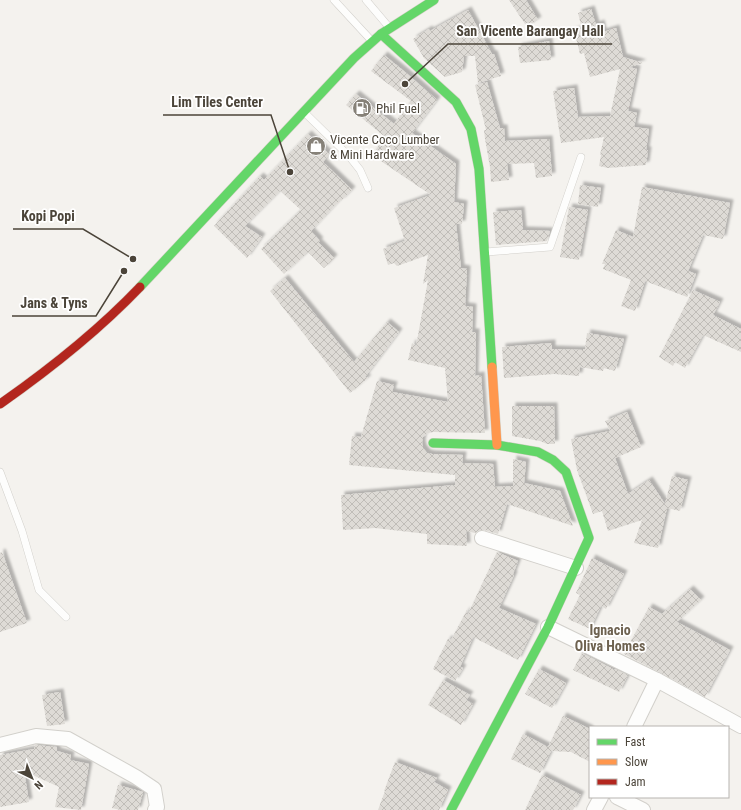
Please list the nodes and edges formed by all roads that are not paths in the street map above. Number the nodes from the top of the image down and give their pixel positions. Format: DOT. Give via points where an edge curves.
graph roads {
  1 [pos="334,0"];
  2 [pos="366,0"];
  3 [pos="434,0"];
  4 [pos="390,28"];
  5 [pos="381,34"];
  6 [pos="372,42"];
  7 [pos="303,112"];
  8 [pos="581,157"];
  9 [pos="368,188"];
  10 [pos="484,253"];
  11 [pos="0,404"];
  12 [pos="433,443"];
  13 [pos="497,445"];
  14 [pos="0,472"];
  15 [pos="482,538"];
  16 [pos="576,568"];
  17 [pos="66,617"];
  18 [pos="548,627"];
  19 [pos="657,680"];
  20 [pos="634,726"];
  21 [pos="741,726"];
  22 [pos="0,745"];
  23 [pos="600,798"];
  24 [pos="620,798"];
  25 [pos="155,810"];
  26 [pos="451,810"];
  27 [pos="594,810"];
  28 [pos="643,810"];
  1 -- 6 [label="lane"];
  2 -- 4 [label="lane"];
  3 -- 4 [label="street"];
  4 -- 5 [label="street"];
  5 -- 6 [label="street"];
  5 -- 10 [label="street" via="456,102 471,130 479,169"];
  6 -- 7 [label="street"];
  7 -- 9 [label="lane" via="349,156 360,170"];
  7 -- 11 [label="street" via="120,308 40,376"];
  8 -- 10 [label="lane" via="550,247"];
  10 -- 13 [label="street"];
  12 -- 13 [label="street"];
  13 -- 16 [label="street" via="538,452 553,460 566,472 589,538"];
  14 -- 17 [label="lane" via="22,531 39,590"];
  15 -- 16 [label="street"];
  16 -- 18 [label="street"];
  18 -- 19 [label="street"];
  18 -- 26 [label="street"];
  19 -- 20 [label="street"];
  19 -- 21 [label="street"];
  22 -- 25 [label="street" via="36,736 68,739 154,789 157,807"];
  23 -- 27 [label="street"];
  24 -- 28 [label="street"];
}
